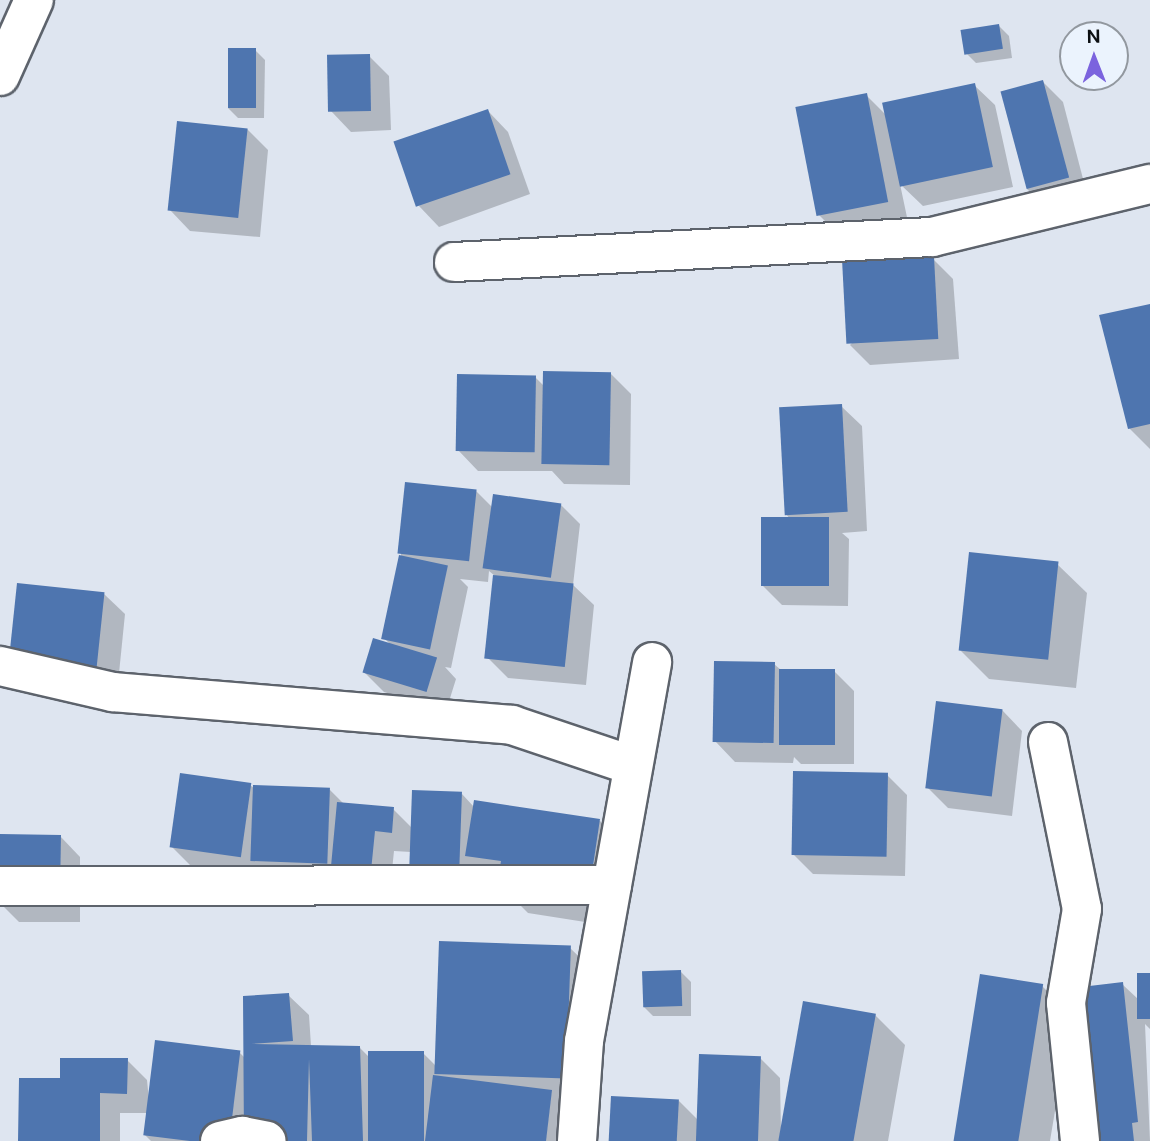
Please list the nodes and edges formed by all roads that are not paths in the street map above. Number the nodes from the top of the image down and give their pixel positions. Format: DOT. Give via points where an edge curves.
graph roads {
  1 [pos="34,0"];
  2 [pos="0,76"];
  3 [pos="1150,184"];
  4 [pos="454,262"];
  5 [pos="652,662"];
  6 [pos="0,666"];
  7 [pos="1048,742"];
  8 [pos="631,765"];
  9 [pos="612,885"];
  10 [pos="0,886"];
  11 [pos="577,1141"];
  12 [pos="1080,1141"];
  1 -- 2 [label="street"];
  3 -- 4 [label="street" via="932,237"];
  5 -- 8 [label="street"];
  6 -- 8 [label="street" via="113,692 512,725"];
  7 -- 12 [label="street" via="1082,909 1066,1003"];
  8 -- 9 [label="street"];
  9 -- 10 [label="street"];
  9 -- 11 [label="street" via="584,1041"];
}
